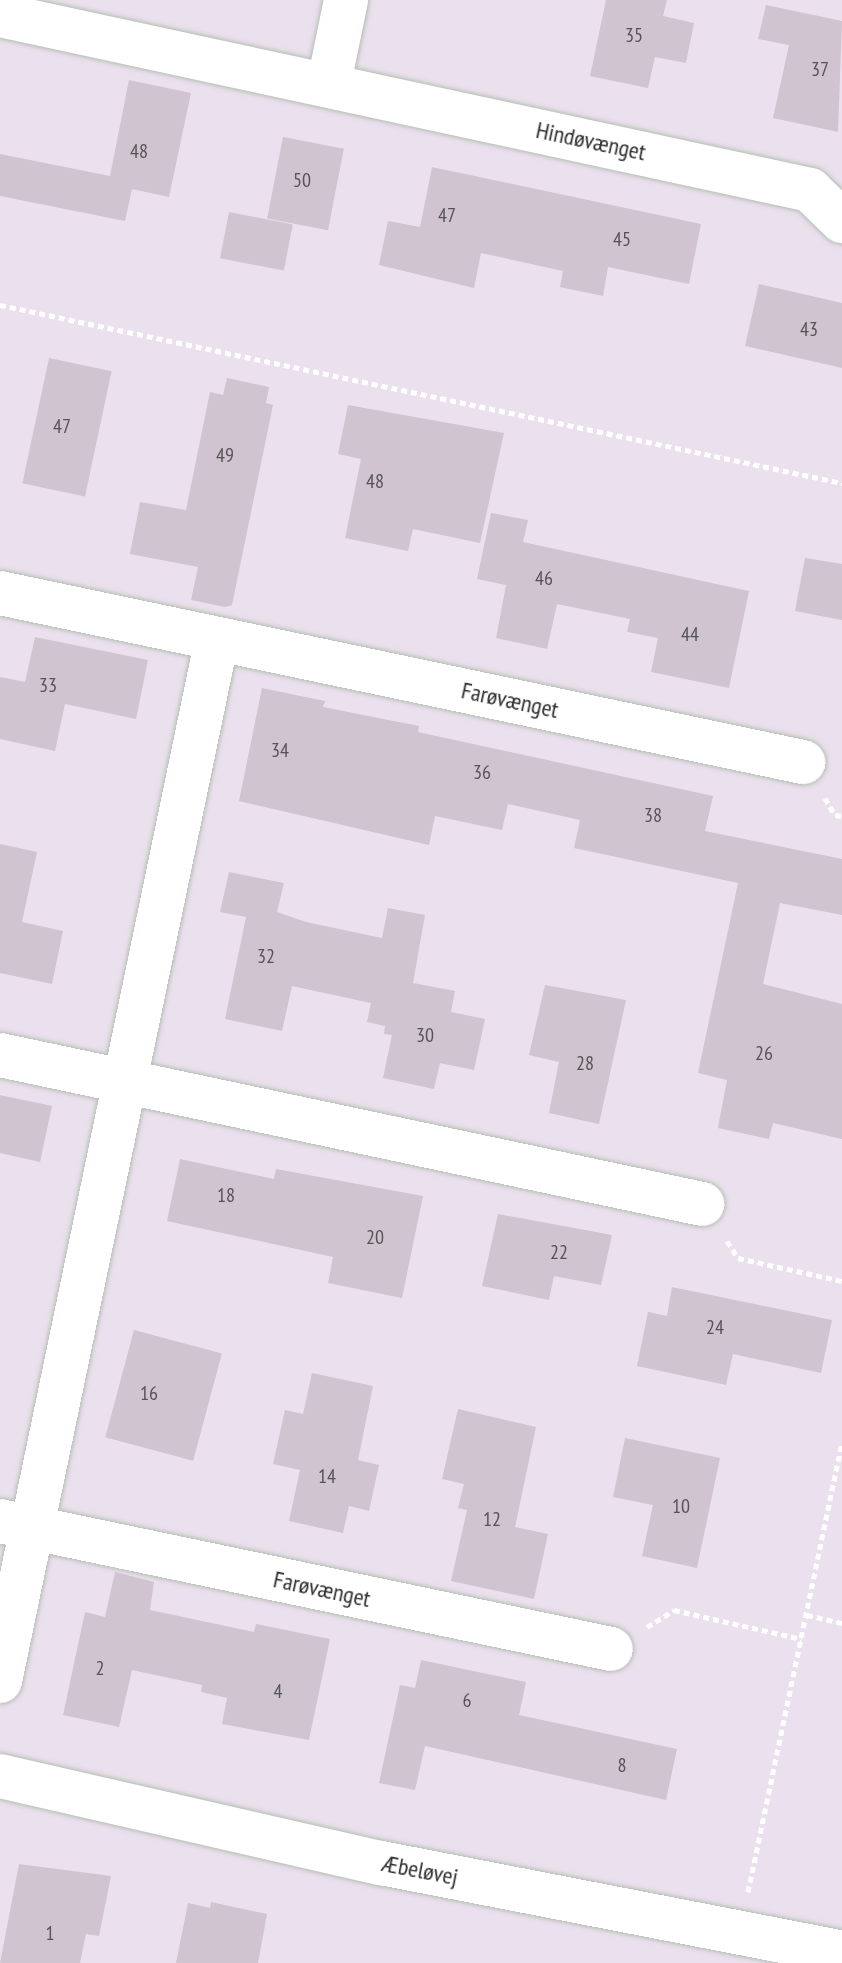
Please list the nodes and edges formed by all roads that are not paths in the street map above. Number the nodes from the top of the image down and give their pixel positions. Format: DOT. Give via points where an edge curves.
graph roads {
  1 [pos="346,0"];
  2 [pos="0,15"];
  3 [pos="329,83"];
  4 [pos="842,221"];
  5 [pos="0,593"];
  6 [pos="217,639"];
  7 [pos="803,762"];
  8 [pos="0,1055"];
  9 [pos="126,1081"];
  10 [pos="702,1204"];
  11 [pos="16,1525"];
  12 [pos="611,1649"];
  13 [pos="0,1681"];
  14 [pos="0,1776"];
  15 [pos="842,1953"];
  1 -- 3 [label="street"];
  2 -- 3 [label="street, Hindøvænget"];
  3 -- 4 [label="street, Hindøvænget" via="810,190"];
  5 -- 6 [label="street, Farøvænget"];
  6 -- 7 [label="street, Farøvænget"];
  6 -- 9 [label="street"];
  8 -- 9 [label="street"];
  9 -- 10 [label="street"];
  9 -- 11 [label="street"];
  11 -- 12 [label="street, Farøvænget"];
  11 -- 13 [label="street"];
  14 -- 15 [label="street, Æbeløvej" via="381,1863"];
}
